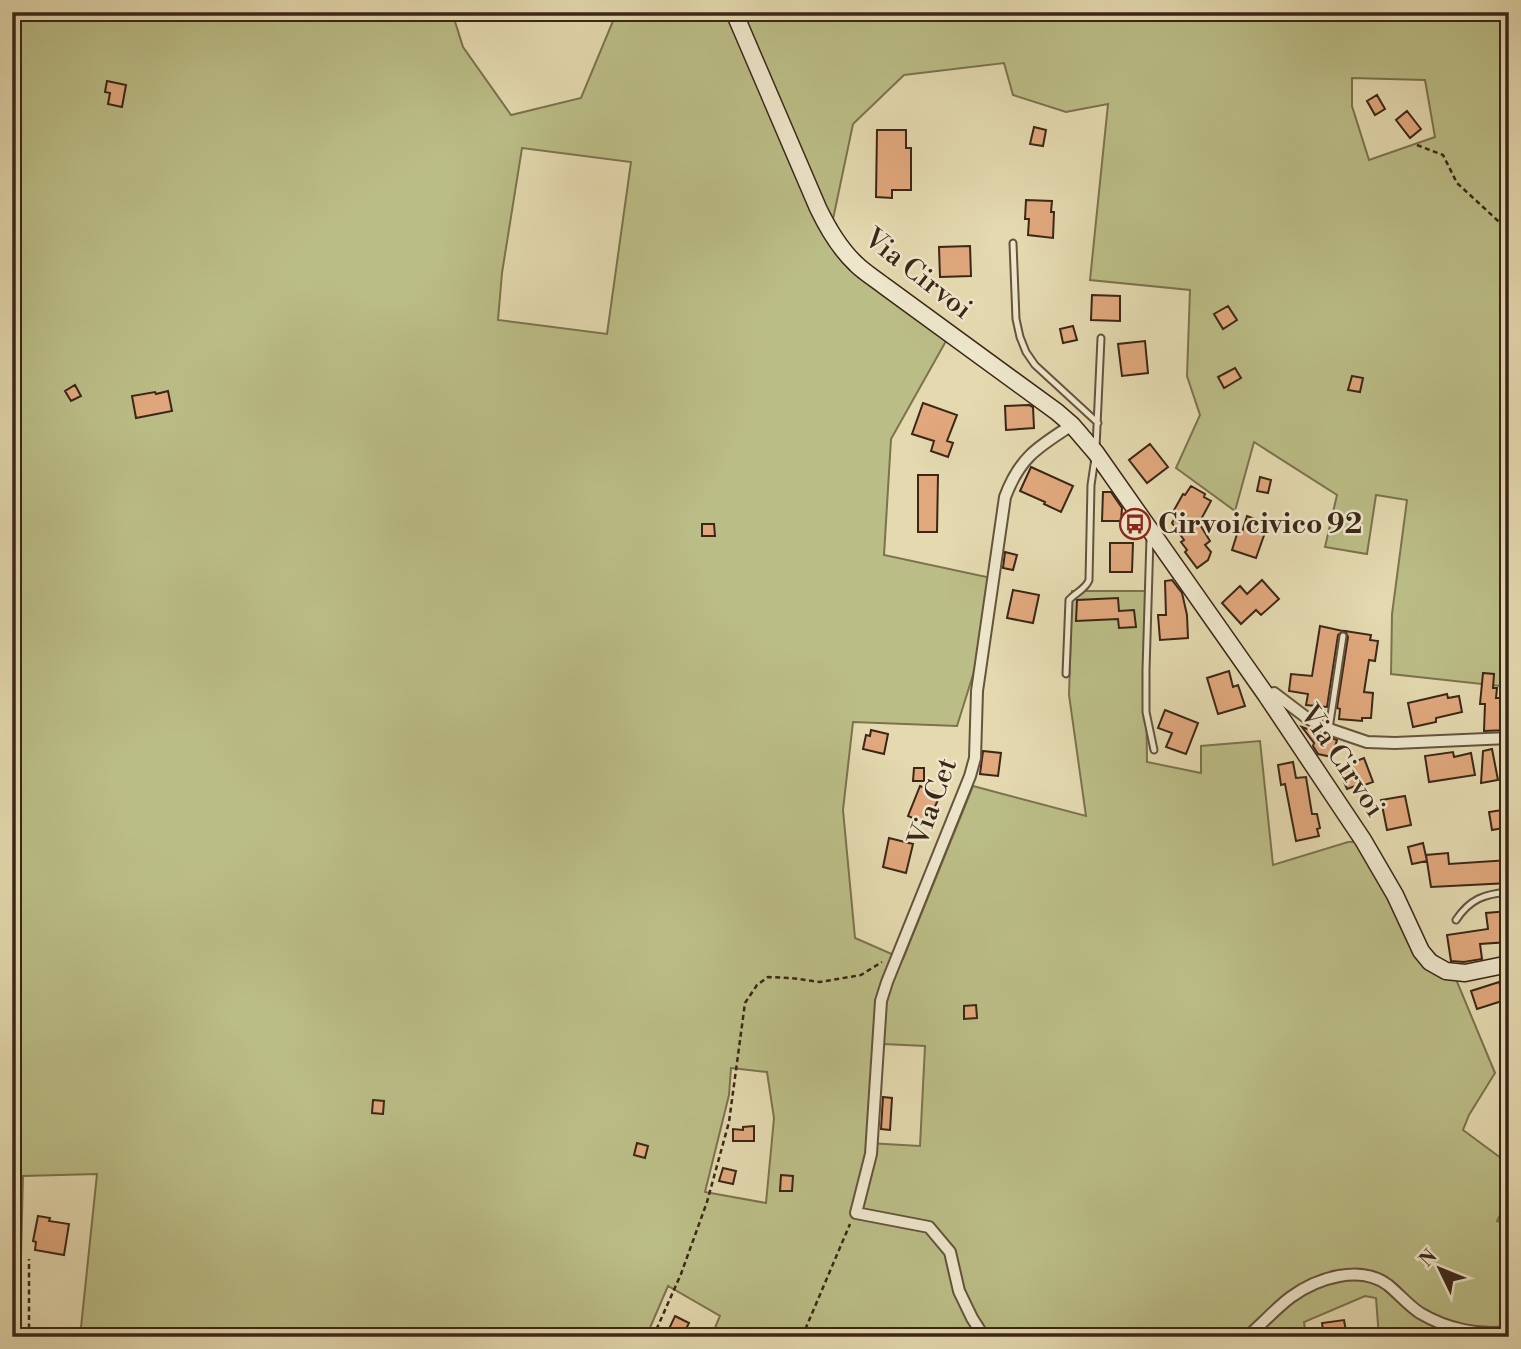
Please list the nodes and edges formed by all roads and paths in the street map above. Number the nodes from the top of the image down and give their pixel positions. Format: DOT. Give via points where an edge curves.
graph roads {
  1 [pos="734,12"];
  2 [pos="1417,145"];
  3 [pos="1509,231"];
  4 [pos="1013,243"];
  5 [pos="1101,338"];
  6 [pos="1098,423"];
  7 [pos="1072,425"];
  8 [pos="1096,453"];
  9 [pos="1150,530"];
  10 [pos="1343,636"];
  11 [pos="1066,674"];
  12 [pos="1266,695"];
  13 [pos="1329,729"];
  14 [pos="1509,738"];
  15 [pos="1154,750"];
  16 [pos="1509,892"];
  17 [pos="1456,920"];
  18 [pos="900,952"];
  19 [pos="1509,964"];
  20 [pos="856,1213"];
  21 [pos="29,1259"];
  22 [pos="1509,1332"];
  23 [pos="29,1337"];
  24 [pos="653,1337"];
  25 [pos="802,1337"];
  26 [pos="984,1337"];
  27 [pos="1247,1337"];
  1 -- 7 [label="street, Via Cirvoi" via="818,208 841,247 883,285"];
  2 -- 3 [label="path" via="1443,155 1457,183"];
  4 -- 6 [label="lane, Via Cirvoi" via="1016,319 1026,352"];
  5 -- 6 [label="lane"];
  6 -- 8 [label="lane"];
  7 -- 8 [label="street, Via Cirvoi"];
  7 -- 18 [label="street, Via Cet" via="1030,454 1006,497 977,691 975,758"];
  8 -- 9 [label="street, Via Cirvoi"];
  8 -- 11 [label="lane" via="1089,580 1069,600"];
  9 -- 12 [label="street, Via Cirvoi"];
  9 -- 15 [label="lane" via="1146,712"];
  10 -- 13 [label="lane"];
  12 -- 13 [label="street" via="1274,692"];
  12 -- 19 [label="street, Via Cirvoi" via="1363,840 1430,962 1446,971 1465,973"];
  13 -- 14 [label="street" via="1367,742"];
  16 -- 17 [label="lane" via="1479,898 1464,907"];
  18 -- 20 [label="street, Via Cet" via="881,1001 871,1154"];
  18 -- 24 [label="path" via="861,975 820,982 768,977 745,1003 729,1122 707,1202"];
  20 -- 25 [label="path"];
  20 -- 26 [label="street" via="929,1227 950,1252 959,1291"];
  21 -- 23 [label="path"];
  22 -- 27 [label="street" via="1477,1333 1436,1321 1410,1307 1388,1285 1358,1275 1314,1283 1291,1297"];
}
